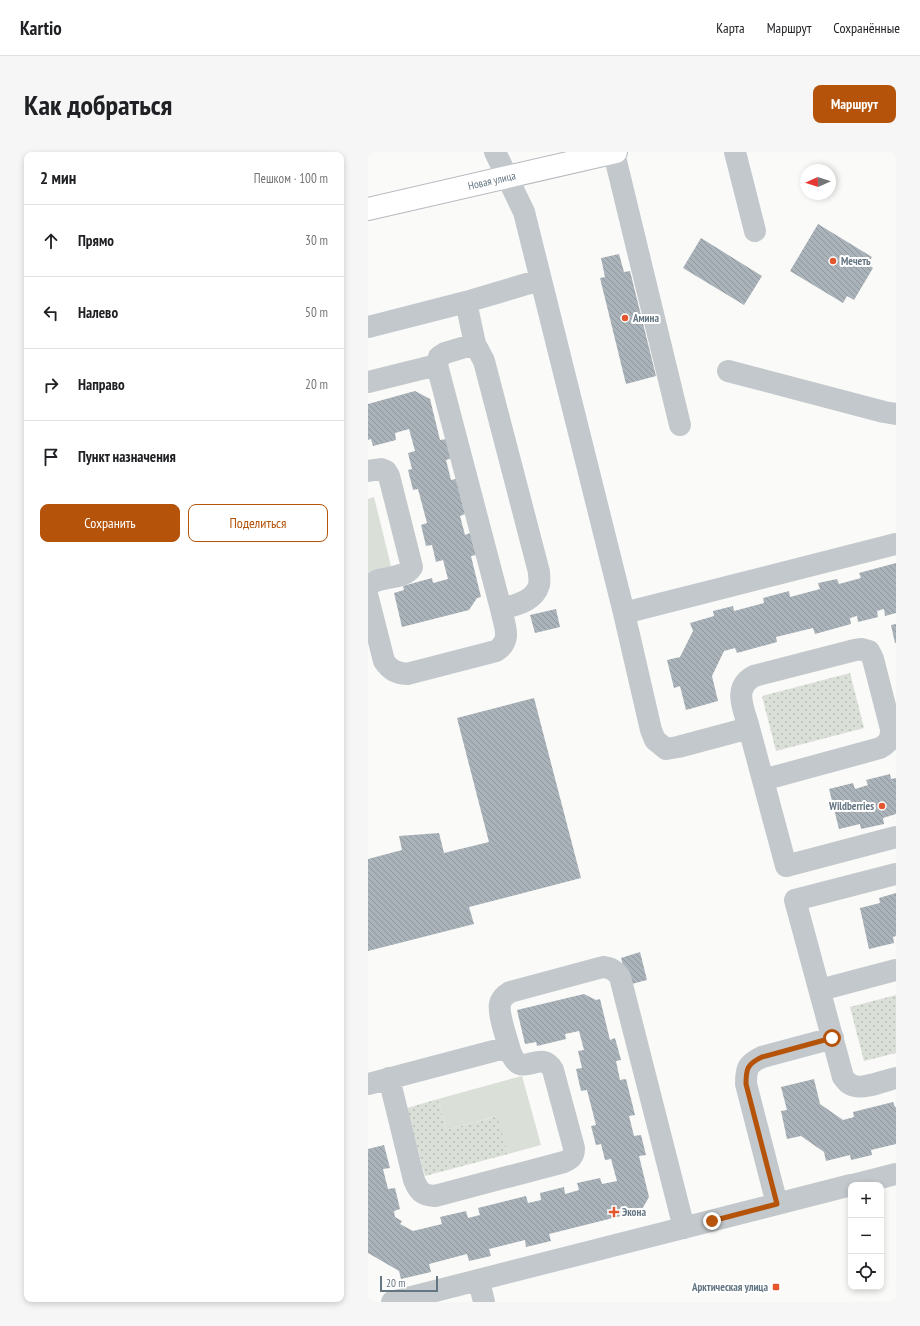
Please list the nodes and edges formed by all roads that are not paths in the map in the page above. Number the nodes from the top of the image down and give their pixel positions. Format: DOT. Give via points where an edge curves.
graph roads {
  1 [pos="495,152"];
  2 [pos="615,152"];
  3 [pos="735,152"];
  4 [pos="506,177"];
  5 [pos="368,209"];
  6 [pos="755,231"];
  7 [pos="540,280"];
  8 [pos="466,302"];
  9 [pos="368,327"];
  10 [pos="475,344"];
  11 [pos="436,366"];
  12 [pos="728,371"];
  13 [pos="368,382"];
  14 [pos="896,414"];
  15 [pos="680,425"];
  16 [pos="368,471"];
  17 [pos="896,544"];
  18 [pos="368,599"];
  19 [pos="501,609"];
  20 [pos="624,613"];
  21 [pos="749,728"];
  22 [pos="763,780"];
  23 [pos="896,837"];
  24 [pos="896,874"];
  25 [pos="896,970"];
  26 [pos="820,990"];
  27 [pos="832,1038"];
  28 [pos="509,1047"];
  29 [pos="389,1078"];
  30 [pos="896,1078"];
  31 [pos="368,1084"];
  32 [pos="896,1174"];
  33 [pos="864,1182"];
  34 [pos="848,1186"];
  35 [pos="777,1204"];
  36 [pos="684,1228"];
  37 [pos="479,1281"];
  38 [pos="392,1302"];
  39 [pos="484,1302"];
  1 -- 4 [label="street"];
  2 -- 4 [label="main road, Новая улица"];
  2 -- 15 [label="street"];
  3 -- 6 [label="street"];
  4 -- 5 [label="main road, Новая улица"];
  4 -- 7 [label="street" via="524,212"];
  7 -- 8 [label="street"];
  7 -- 20 [label="street"];
  8 -- 9 [label="street"];
  8 -- 10 [label="street"];
  10 -- 11 [label="street" via="445,353 439,357"];
  10 -- 19 [label="street" via="484,361 539,572 539,585 533,595 525,602"];
  11 -- 13 [label="street"];
  11 -- 19 [label="street"];
  12 -- 14 [label="street"];
  16 -- 18 [label="street" via="381,469 389,476 412,566 409,572 370,584"];
  17 -- 20 [label="street"];
  18 -- 19 [label="street" via="384,661 389,669 397,674 407,674 496,651 507,639"];
  20 -- 21 [label="street" via="655,740 666,749"];
  21 -- 22 [label="street"];
  21 -- 22 [label="street" via="741,699 741,690 746,680 855,650 869,651 891,729 888,744"];
  22 -- 23 [label="street" via="786,866"];
  24 -- 26 [label="street" via="795,900"];
  25 -- 26 [label="street"];
  26 -- 27 [label="street"];
  27 -- 30 [label="street" via="843,1077 848,1083 856,1087"];
  27 -- 35 [label="street" via="762,1057 752,1062 746,1073 746,1084"];
  28 -- 29 [label="street"];
  28 -- 29 [label="street" via="512,1056 520,1064 544,1061 550,1064 574,1148 571,1160 434,1196 427,1195 419,1190 414,1180"];
  28 -- 36 [label="street" via="500,1011 503,996 603,967 615,970 620,977"];
  29 -- 31 [label="street"];
  32 -- 33 [label="street"];
  34 -- 35 [label="street"];
  35 -- 36 [label="street"];
  36 -- 37 [label="street"];
  37 -- 38 [label="street"];
  37 -- 39 [label="street"];
}
